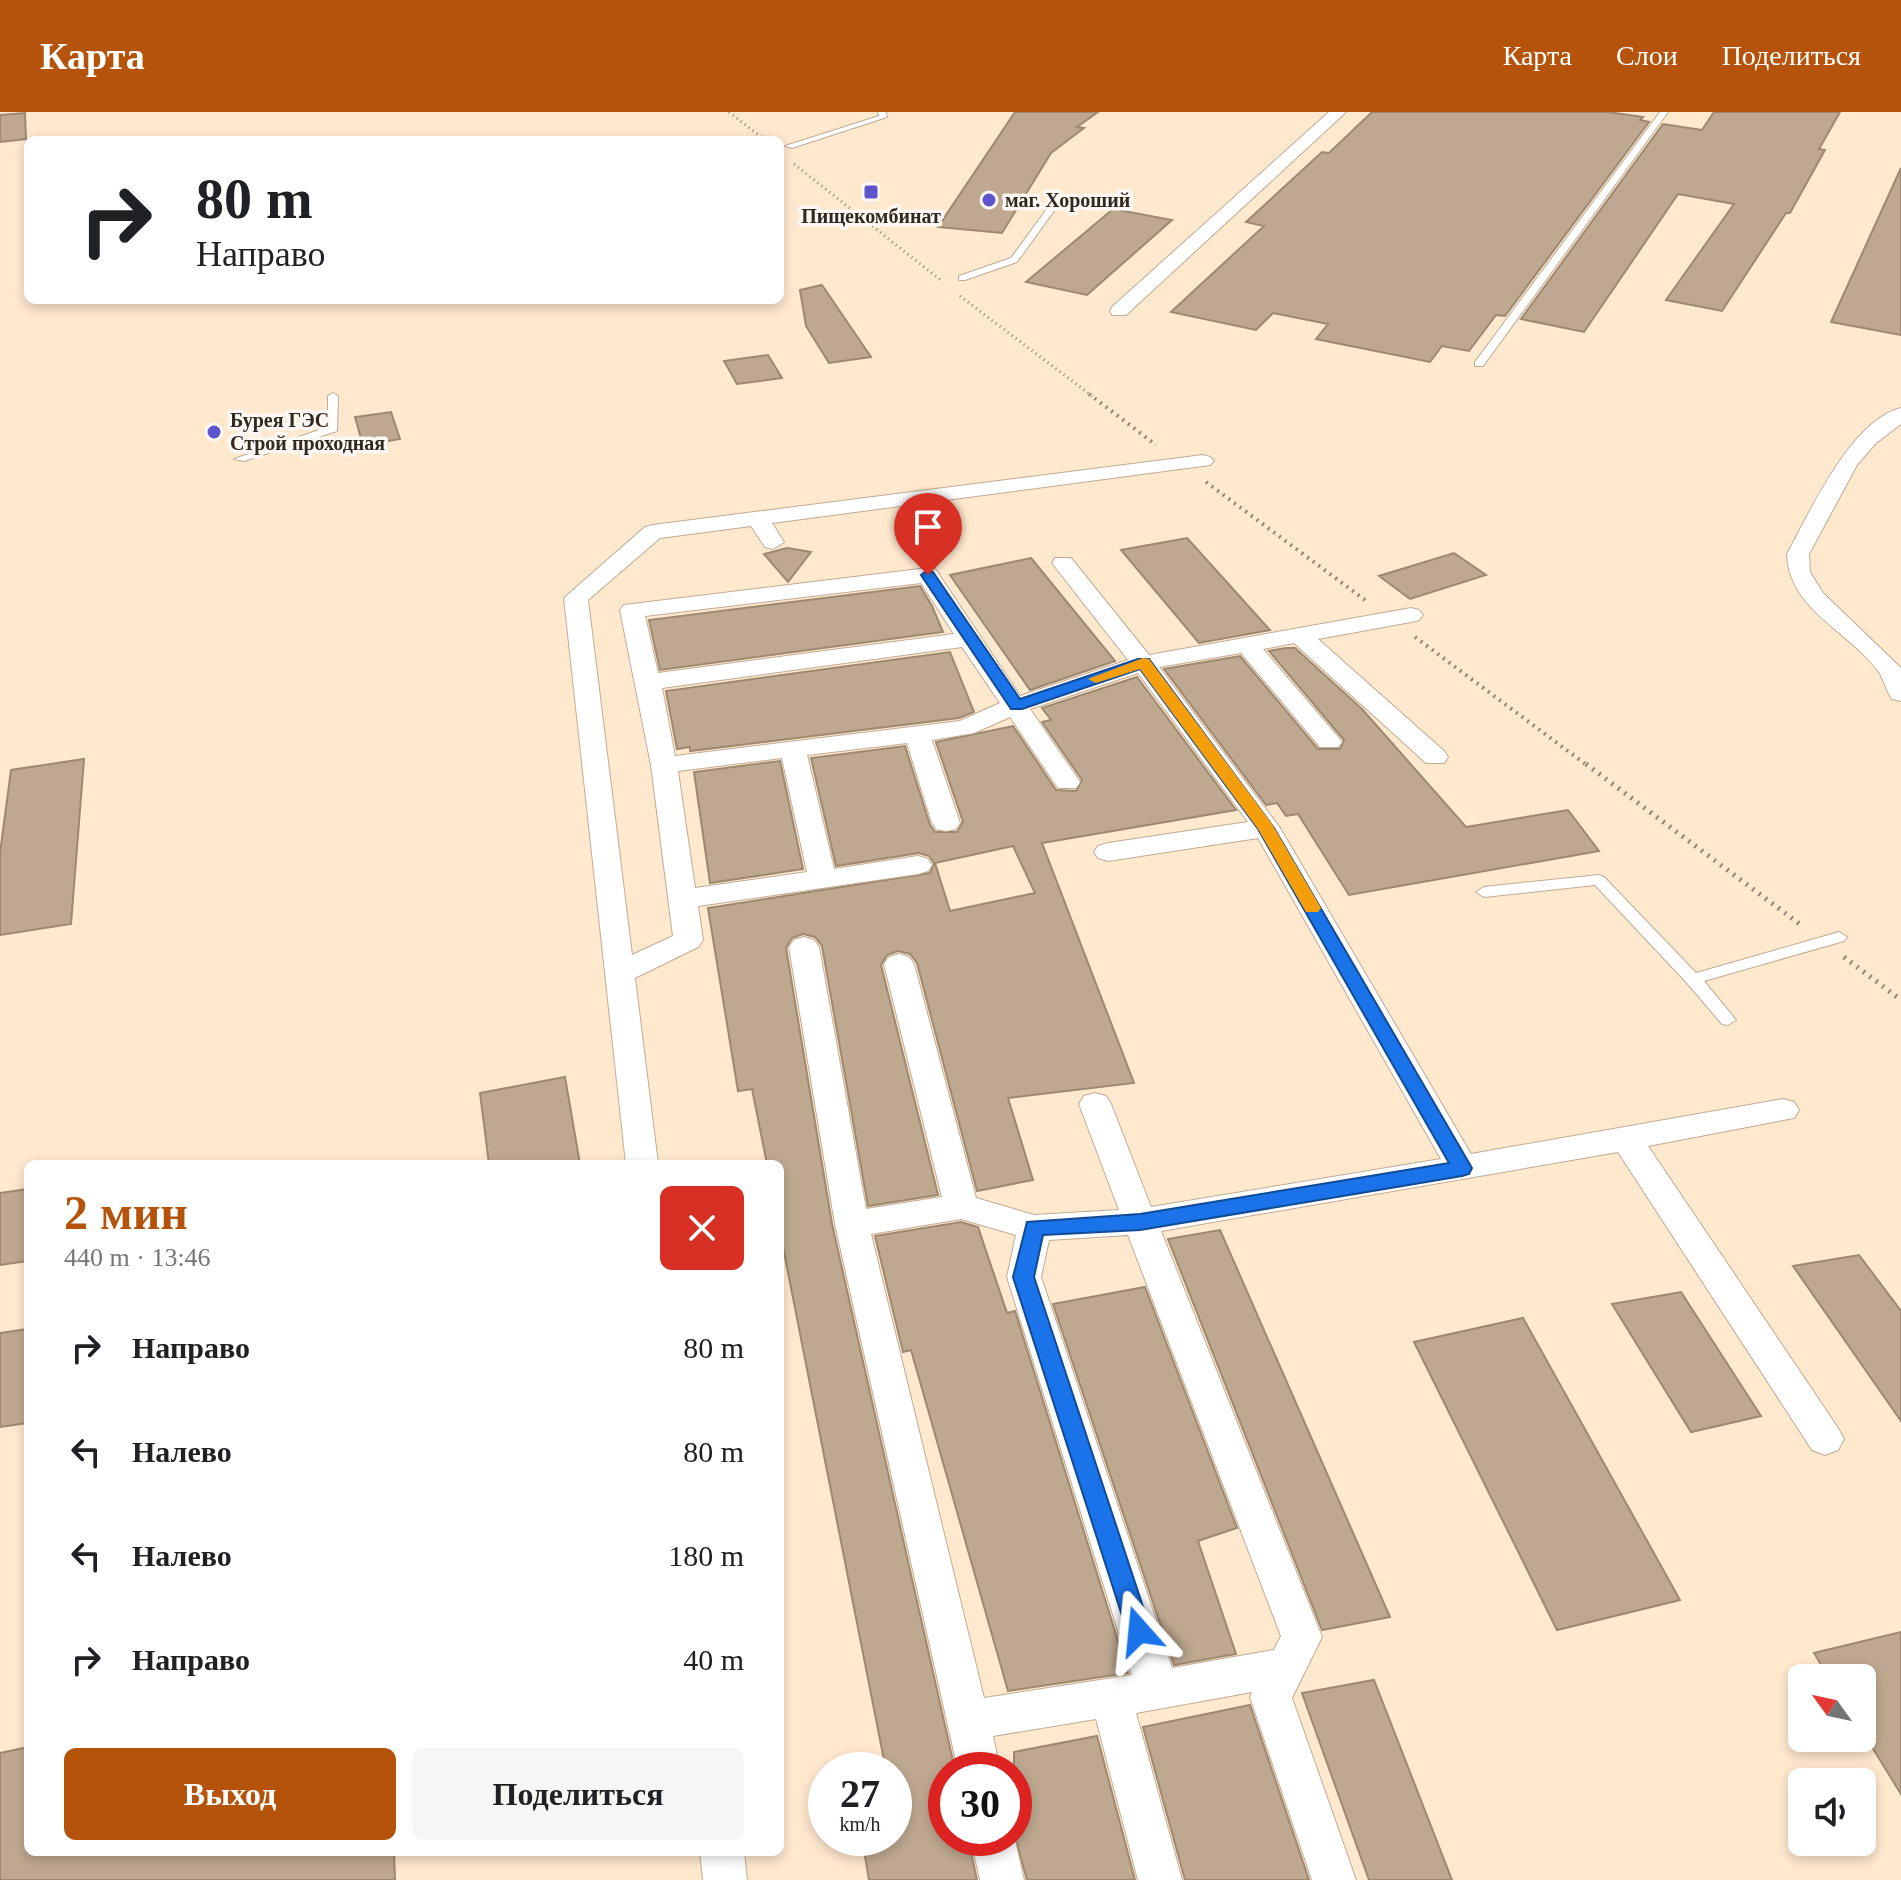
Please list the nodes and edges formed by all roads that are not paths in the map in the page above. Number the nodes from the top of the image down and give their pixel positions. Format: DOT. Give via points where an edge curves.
graph roads {
  1 [pos="882,112"];
  2 [pos="1338,112"];
  3 [pos="1664,112"];
  4 [pos="789,146"];
  5 [pos="1055,204"];
  6 [pos="962,278"];
  7 [pos="1119,311"];
  8 [pos="1479,364"];
  9 [pos="333,396"];
  10 [pos="1901,414"];
  11 [pos="240,459"];
  12 [pos="1192,462"];
  13 [pos="757,518"];
  14 [pos="773,542"];
  15 [pos="1063,563"];
  16 [pos="1401,617"];
  17 [pos="1299,635"];
  18 [pos="969,639"];
  19 [pos="1246,644"];
  20 [pos="1143,663"];
  21 [pos="648,682"];
  22 [pos="1901,694"];
  23 [pos="1017,705"];
  24 [pos="917,734"];
  25 [pos="1329,742"];
  26 [pos="793,749"];
  27 [pos="1435,757"];
  28 [pos="664,765"];
  29 [pos="1067,782"];
  30 [pos="946,823"];
  31 [pos="1266,828"];
  32 [pos="1108,852"];
  33 [pos="918,865"];
  34 [pos="822,879"];
  35 [pos="1484,892"];
  36 [pos="683,899"];
  37 [pos="1831,940"];
  38 [pos="804,947"];
  39 [pos="899,964"];
  40 [pos="620,973"];
  41 [pos="1693,979"];
  42 [pos="1728,1020"];
  43 [pos="1095,1104"];
  44 [pos="1783,1110"];
  45 [pos="1626,1138"];
  46 [pos="642,1160"];
  47 [pos="1462,1168"];
  48 [pos="961,1206"];
  49 [pos="1140,1222"];
  50 [pos="852,1224"];
  51 [pos="1034,1228"];
  52 [pos="1825,1439"];
  53 [pos="1286,1667"];
  54 [pos="1158,1690"];
  55 [pos="1111,1697"];
  56 [pos="968,1720"];
  57 [pos="975,1752"];
  58 [pos="722,1856"];
  59 [pos="997,1856"];
  60 [pos="725,1880"];
  61 [pos="1002,1880"];
  62 [pos="1160,1880"];
  63 [pos="1334,1880"];
  1 -- 4 [label="lane" via="883,117"];
  2 -- 7 [label="street"];
  3 -- 8 [label="lane"];
  5 -- 6 [label="lane" via="1014,260"];
  9 -- 11 [label="lane" via="333,429"];
  10 -- 22 [label="street" via="1848,463 1798,554 1799,572 1813,597 1889,668"];
  12 -- 13 [label="street"];
  13 -- 14 [label="street"];
  13 -- 40 [label="street" via="653,532 576,598"];
  15 -- 20 [label="street"];
  16 -- 17 [label="street"];
  17 -- 19 [label="street"];
  17 -- 27 [label="street"];
  18 -- 21 [label="street"];
  18 -- 21 [label="street" via="928,575 632,610"];
  18 -- 23 [label="street"];
  19 -- 20 [label="street"];
  19 -- 25 [label="street"];
  20 -- 23 [label="street"];
  20 -- 31 [label="street"];
  21 -- 28 [label="street"];
  23 -- 24 [label="street" via="965,728"];
  23 -- 29 [label="street"];
  24 -- 26 [label="street"];
  24 -- 30 [label="street"];
  26 -- 28 [label="street"];
  26 -- 34 [label="street"];
  28 -- 36 [label="street"];
  31 -- 32 [label="street"];
  31 -- 47 [label="street"];
  33 -- 34 [label="street"];
  34 -- 36 [label="street"];
  35 -- 41 [label="lane" via="1599,880"];
  36 -- 40 [label="street" via="688,940"];
  37 -- 41 [label="lane"];
  38 -- 50 [label="street"];
  39 -- 48 [label="street"];
  40 -- 46 [label="street"];
  41 -- 42 [label="lane"];
  43 -- 49 [label="street"];
  44 -- 45 [label="street"];
  45 -- 47 [label="street"];
  45 -- 52 [label="street"];
  47 -- 49 [label="street"];
  48 -- 50 [label="street"];
  48 -- 51 [label="street"];
  49 -- 51 [label="street"];
  49 -- 53 [label="street" via="1302,1637"];
  50 -- 56 [label="street"];
  51 -- 54 [label="street" via="1024,1277"];
  53 -- 54 [label="street"];
  53 -- 63 [label="street" via="1271,1697"];
  54 -- 55 [label="street"];
  55 -- 56 [label="street"];
  55 -- 62 [label="street"];
  56 -- 57 [label="street"];
  58 -- 60 [label="street"];
  59 -- 61 [label="street"];
}
